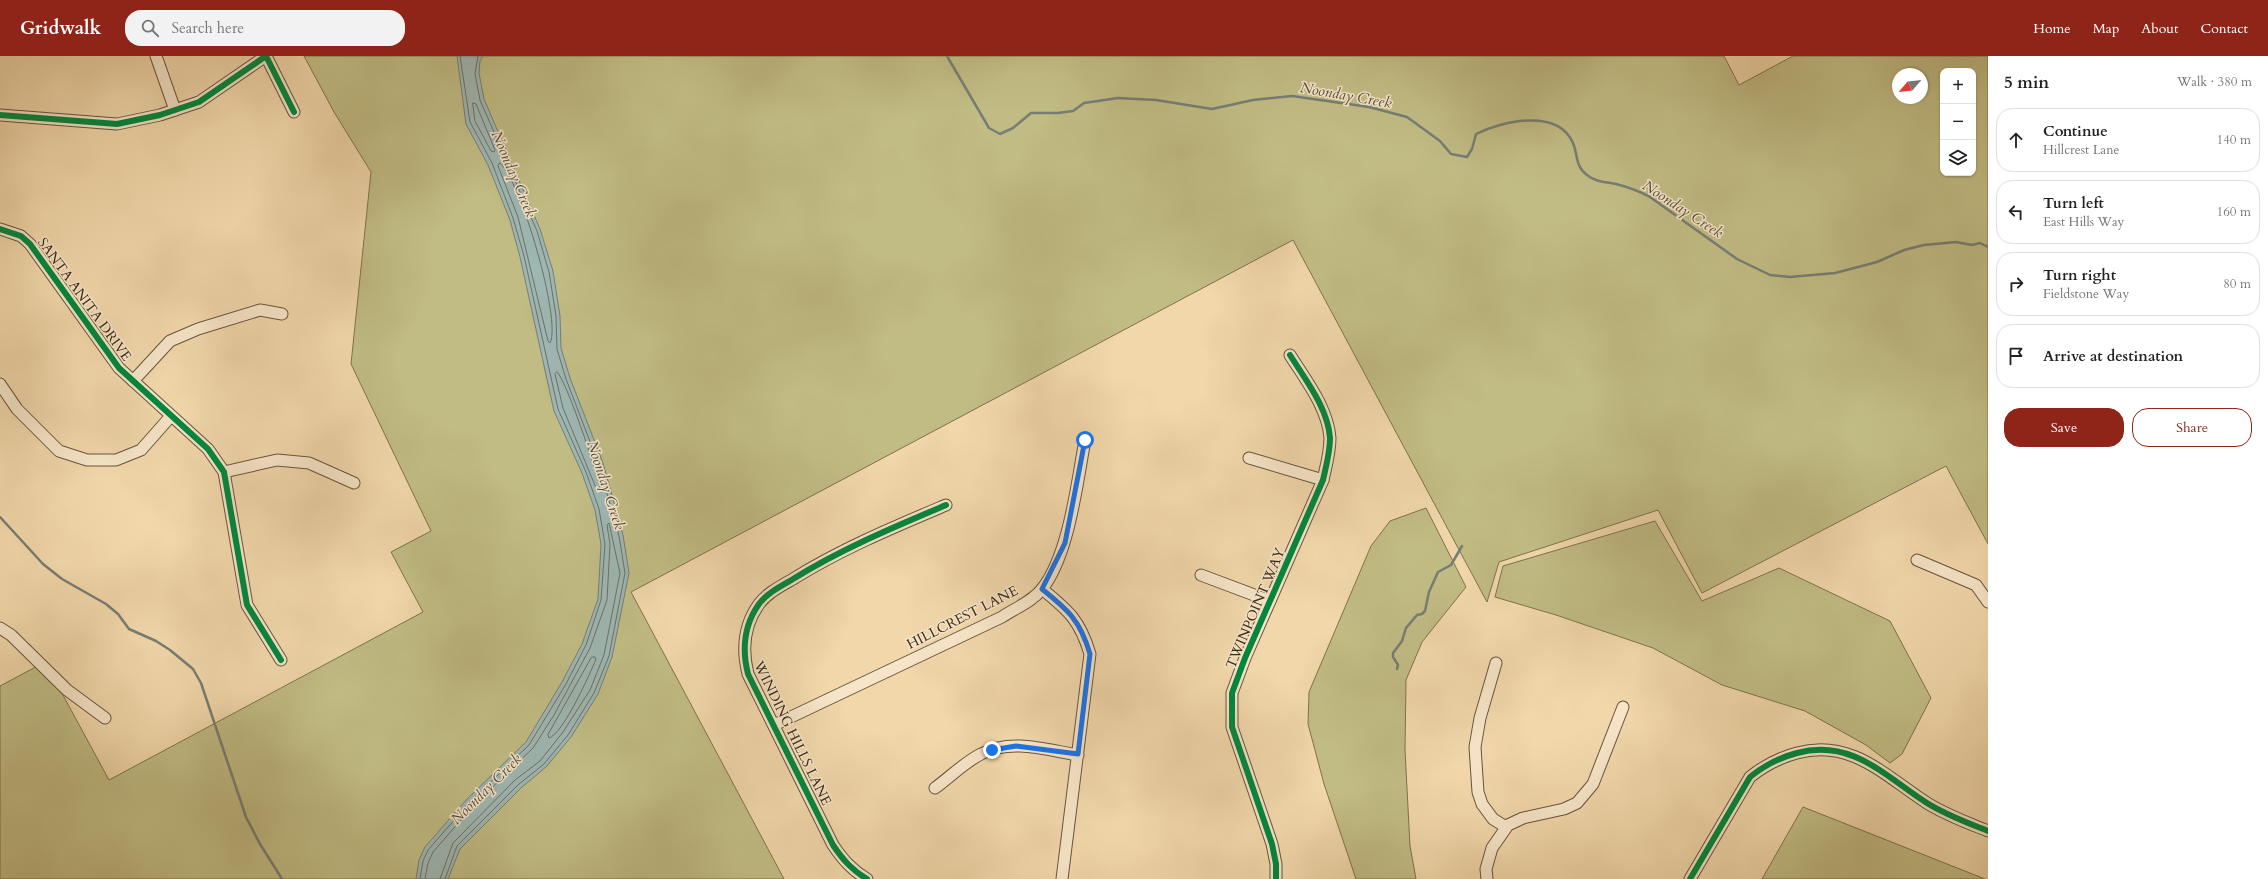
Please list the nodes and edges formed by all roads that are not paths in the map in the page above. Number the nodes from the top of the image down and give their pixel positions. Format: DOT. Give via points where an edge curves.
graph roads {
  1 [pos="156,56"];
  2 [pos="175,110"];
  3 [pos="294,112"];
  4 [pos="0,115"];
  5 [pos="0,229"];
  6 [pos="282,314"];
  7 [pos="1290,355"];
  8 [pos="133,381"];
  9 [pos="0,384"];
  10 [pos="171,416"];
  11 [pos="1085,440"];
  12 [pos="1249,458"];
  13 [pos="224,472"];
  14 [pos="1322,480"];
  15 [pos="354,482"];
  16 [pos="946,505"];
  17 [pos="1917,560"];
  18 [pos="1201,575"];
  19 [pos="1042,589"];
  20 [pos="1270,602"];
  21 [pos="1988,602"];
  22 [pos="0,628"];
  23 [pos="281,660"];
  24 [pos="1496,663"];
  25 [pos="1623,707"];
  26 [pos="105,718"];
  27 [pos="774,725"];
  28 [pos="1078,754"];
  29 [pos="935,788"];
  30 [pos="1506,827"];
  31 [pos="1988,831"];
  32 [pos="867,879"];
  33 [pos="1062,879"];
  34 [pos="1276,879"];
  35 [pos="1487,879"];
  36 [pos="1690,879"];
  1 -- 2 [label="street"];
  2 -- 3 [label="street" via="199,102 266,56"];
  2 -- 4 [label="street" via="117,124"];
  5 -- 8 [label="street, SANTA ANITA DRIVE" via="21,236 30,244 119,368"];
  6 -- 8 [label="street" via="260,310 198,329 170,341"];
  7 -- 14 [label="street, TWINPOINT WAY" via="1312,390 1328,426 1329,449"];
  8 -- 10 [label="street, SANTA ANITA DRIVE"];
  9 -- 10 [label="street" via="17,409 59,451 87,460 116,460 141,450"];
  10 -- 13 [label="street, SANTA ANITA DRIVE" via="208,449"];
  11 -- 19 [label="street, HILLCREST LANE" via="1065,543"];
  12 -- 14 [label="street"];
  13 -- 15 [label="street" via="277,460 309,463"];
  13 -- 23 [label="street, SANTA ANITA DRIVE" via="247,605"];
  14 -- 20 [label="street, TWINPOINT WAY"];
  16 -- 27 [label="street, WINDING HILLS LANE" via="813,566 772,591 760,603 746,634 744,659 748,674"];
  17 -- 21 [label="street" via="1976,585"];
  18 -- 20 [label="street"];
  19 -- 27 [label="street, HILLCREST LANE" via="1002,617"];
  19 -- 28 [label="street" via="1074,616 1090,654"];
  20 -- 34 [label="street, TWINPOINT WAY" via="1232,693 1232,727 1272,844"];
  22 -- 26 [label="street" via="11,635 67,690"];
  24 -- 30 [label="street" via="1480,718 1475,747 1478,792 1482,804 1494,819"];
  25 -- 30 [label="street" via="1594,784 1577,803 1564,810 1523,818"];
  27 -- 32 [label="street, WINDING HILLS LANE" via="833,845 854,871"];
  28 -- 29 [label="street" via="1016,746 992,750 981,754"];
  28 -- 33 [label="street"];
  30 -- 35 [label="street" via="1492,848 1486,869"];
  31 -- 36 [label="street" via="1929,804 1845,752 1828,748 1808,750 1781,757 1764,765 1750,778"];
}
